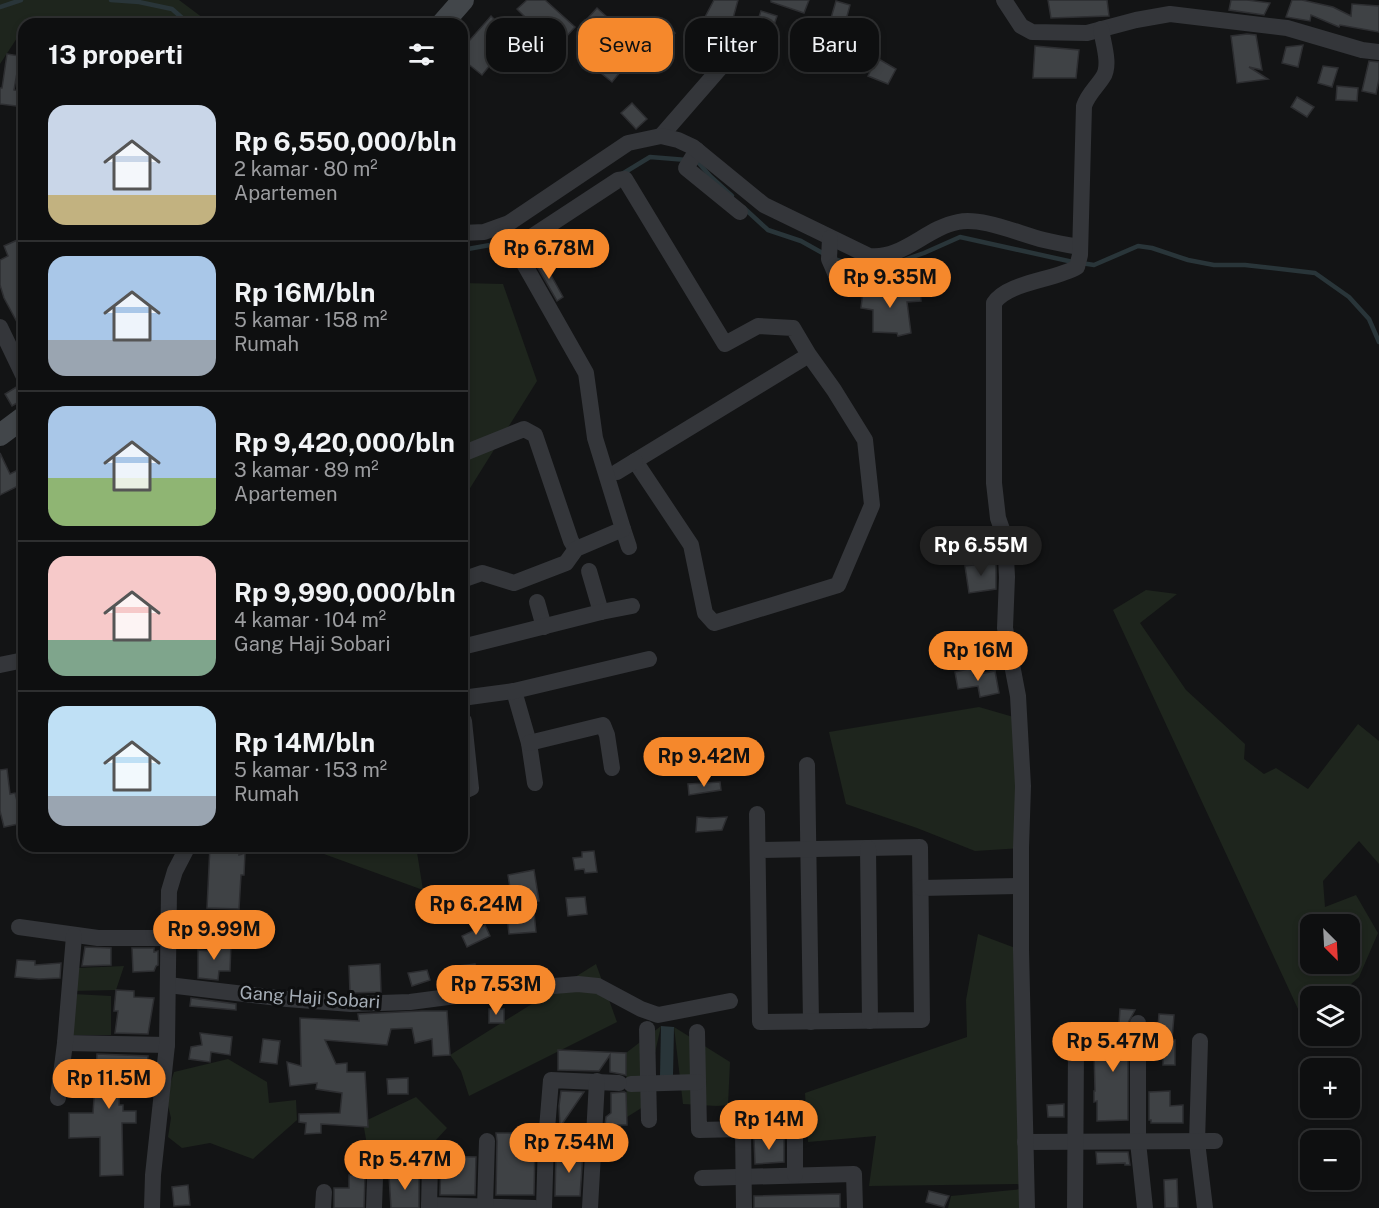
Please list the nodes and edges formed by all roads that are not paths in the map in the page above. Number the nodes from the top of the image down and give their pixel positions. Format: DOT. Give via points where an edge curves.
graph roads {
  1 [pos="464,0"];
  2 [pos="1005,0"];
  3 [pos="448,18"];
  4 [pos="1101,29"];
  5 [pos="1379,52"];
  6 [pos="717,72"];
  7 [pos="661,136"];
  8 [pos="692,157"];
  9 [pos="740,212"];
  10 [pos="502,229"];
  11 [pos="468,233"];
  12 [pos="516,247"];
  13 [pos="830,248"];
  14 [pos="1079,256"];
  15 [pos="839,282"];
  16 [pos="0,327"];
  17 [pos="809,355"];
  18 [pos="18,364"];
  19 [pos="18,422"];
  20 [pos="0,435"];
  21 [pos="468,452"];
  22 [pos="635,461"];
  23 [pos="617,472"];
  24 [pos="623,529"];
  25 [pos="629,546"];
  26 [pos="576,549"];
  27 [pos="588,570"];
  28 [pos="468,578"];
  29 [pos="537,602"];
  30 [pos="632,606"];
  31 [pos="602,612"];
  32 [pos="544,627"];
  33 [pos="468,646"];
  34 [pos="649,658"];
  35 [pos="18,661"];
  36 [pos="0,665"];
  37 [pos="514,692"];
  38 [pos="468,707"];
  39 [pos="529,743"];
  40 [pos="468,758"];
  41 [pos="807,765"];
  42 [pos="612,768"];
  43 [pos="535,783"];
  44 [pos="468,789"];
  45 [pos="757,814"];
  46 [pos="868,848"];
  47 [pos="758,850"];
  48 [pos="808,850"];
  49 [pos="185,852"];
  50 [pos="1021,886"];
  51 [pos="921,888"];
  52 [pos="19,927"];
  53 [pos="74,936"];
  54 [pos="169,938"];
  55 [pos="168,985"];
  56 [pos="730,1001"];
  57 [pos="870,1021"];
  58 [pos="811,1022"];
  59 [pos="1138,1023"];
  60 [pos="647,1029"];
  61 [pos="698,1032"];
  62 [pos="1200,1041"];
  63 [pos="65,1043"];
  64 [pos="167,1045"];
  65 [pos="1076,1046"];
  66 [pos="597,1082"];
  67 [pos="698,1082"];
  68 [pos="648,1083"];
  69 [pos="58,1098"];
  70 [pos="649,1120"];
  71 [pos="743,1129"];
  72 [pos="487,1141"];
  73 [pos="546,1141"];
  74 [pos="594,1141"];
  75 [pos="1025,1142"];
  76 [pos="1138,1142"];
  77 [pos="1197,1142"];
  78 [pos="1215,1142"];
  79 [pos="1074,1143"];
  80 [pos="430,1164"];
  81 [pos="795,1176"];
  82 [pos="744,1177"];
  83 [pos="375,1178"];
  84 [pos="702,1178"];
  85 [pos="485,1206"];
  86 [pos="429,1207"];
  87 [pos="152,1208"];
  88 [pos="374,1208"];
  89 [pos="535,1208"];
  90 [pos="544,1208"];
  91 [pos="590,1208"];
  92 [pos="744,1208"];
  93 [pos="855,1208"];
  94 [pos="1027,1208"];
  95 [pos="1075,1208"];
  96 [pos="1145,1208"];
  97 [pos="1205,1208"];
  1 -- 3 [label="main road"];
  2 -- 4 [label="street" via="1021,26 1032,32 1072,34"];
  4 -- 5 [label="street" via="1170,14 1287,28"];
  4 -- 14 [label="street" via="1107,64 1084,106"];
  6 -- 7 [label="street"];
  7 -- 8 [label="street" via="678,140"];
  7 -- 10 [label="street" via="627,143"];
  8 -- 9 [label="street" via="686,168"];
  8 -- 13 [label="street"];
  10 -- 11 [label="street"];
  10 -- 12 [label="street"];
  12 -- 17 [label="street" via="625,178 725,344 758,326 793,328"];
  12 -- 24 [label="street" via="586,373 594,438"];
  13 -- 14 [label="street" via="868,256 892,255 931,231 959,221 985,223 1044,240"];
  13 -- 15 [label="street"];
  14 -- 50 [label="street" via="1066,274 1019,286 994,303 994,483 1005,538 1005,628 1018,696 1023,786"];
  16 -- 18 [label="street"];
  17 -- 22 [label="street"];
  17 -- 22 [label="street" via="864,440 872,505 838,585 714,622 705,613 691,545"];
  19 -- 20 [label="main road"];
  21 -- 26 [label="street" via="524,429 536,435"];
  22 -- 23 [label="street"];
  24 -- 25 [label="street"];
  24 -- 26 [label="street"];
  26 -- 28 [label="street" via="566,563 514,583 482,573"];
  27 -- 31 [label="street"];
  29 -- 32 [label="street"];
  30 -- 31 [label="street"];
  31 -- 32 [label="street"];
  32 -- 33 [label="street"];
  34 -- 37 [label="street"];
  35 -- 36 [label="street"];
  37 -- 38 [label="street"];
  37 -- 39 [label="street"];
  39 -- 42 [label="street" via="603,725"];
  39 -- 43 [label="street"];
  40 -- 44 [label="street" via="471,788"];
  41 -- 48 [label="street"];
  45 -- 47 [label="street"];
  46 -- 48 [label="street"];
  46 -- 51 [label="street" via="920,848"];
  46 -- 57 [label="street"];
  47 -- 48 [label="street"];
  47 -- 58 [label="street" via="760,1022"];
  48 -- 58 [label="street"];
  49 -- 54 [label="street" via="169,891"];
  50 -- 51 [label="street"];
  50 -- 75 [label="street"];
  51 -- 57 [label="street" via="922,1020"];
  52 -- 53 [label="street"];
  53 -- 54 [label="street"];
  53 -- 63 [label="street"];
  54 -- 55 [label="street"];
  55 -- 56 [label="street, Gang Haji Sobari" via="351,1004 410,1002 578,984 598,986 658,1015"];
  55 -- 64 [label="street"];
  57 -- 58 [label="street"];
  59 -- 76 [label="street"];
  60 -- 68 [label="street"];
  61 -- 67 [label="street"];
  62 -- 77 [label="street"];
  63 -- 64 [label="street"];
  63 -- 69 [label="street"];
  64 -- 87 [label="street"];
  65 -- 79 [label="street"];
  66 -- 68 [label="street"];
  66 -- 73 [label="street" via="551,1080"];
  66 -- 74 [label="street"];
  67 -- 68 [label="street"];
  67 -- 71 [label="street" via="699,1130"];
  68 -- 70 [label="street"];
  71 -- 81 [label="street" via="795,1128"];
  71 -- 82 [label="street"];
  72 -- 85 [label="street"];
  73 -- 74 [label="street"];
  73 -- 90 [label="street"];
  74 -- 91 [label="street"];
  75 -- 79 [label="street"];
  75 -- 94 [label="street"];
  76 -- 77 [label="street"];
  76 -- 79 [label="street"];
  76 -- 96 [label="street"];
  77 -- 78 [label="street"];
  77 -- 97 [label="street"];
  79 -- 95 [label="street"];
  80 -- 86 [label="street"];
  81 -- 82 [label="street"];
  81 -- 93 [label="street" via="854,1174"];
  82 -- 84 [label="street"];
  82 -- 92 [label="street"];
  83 -- 88 [label="street"];
  85 -- 86 [label="street"];
  85 -- 89 [label="street"];
}
